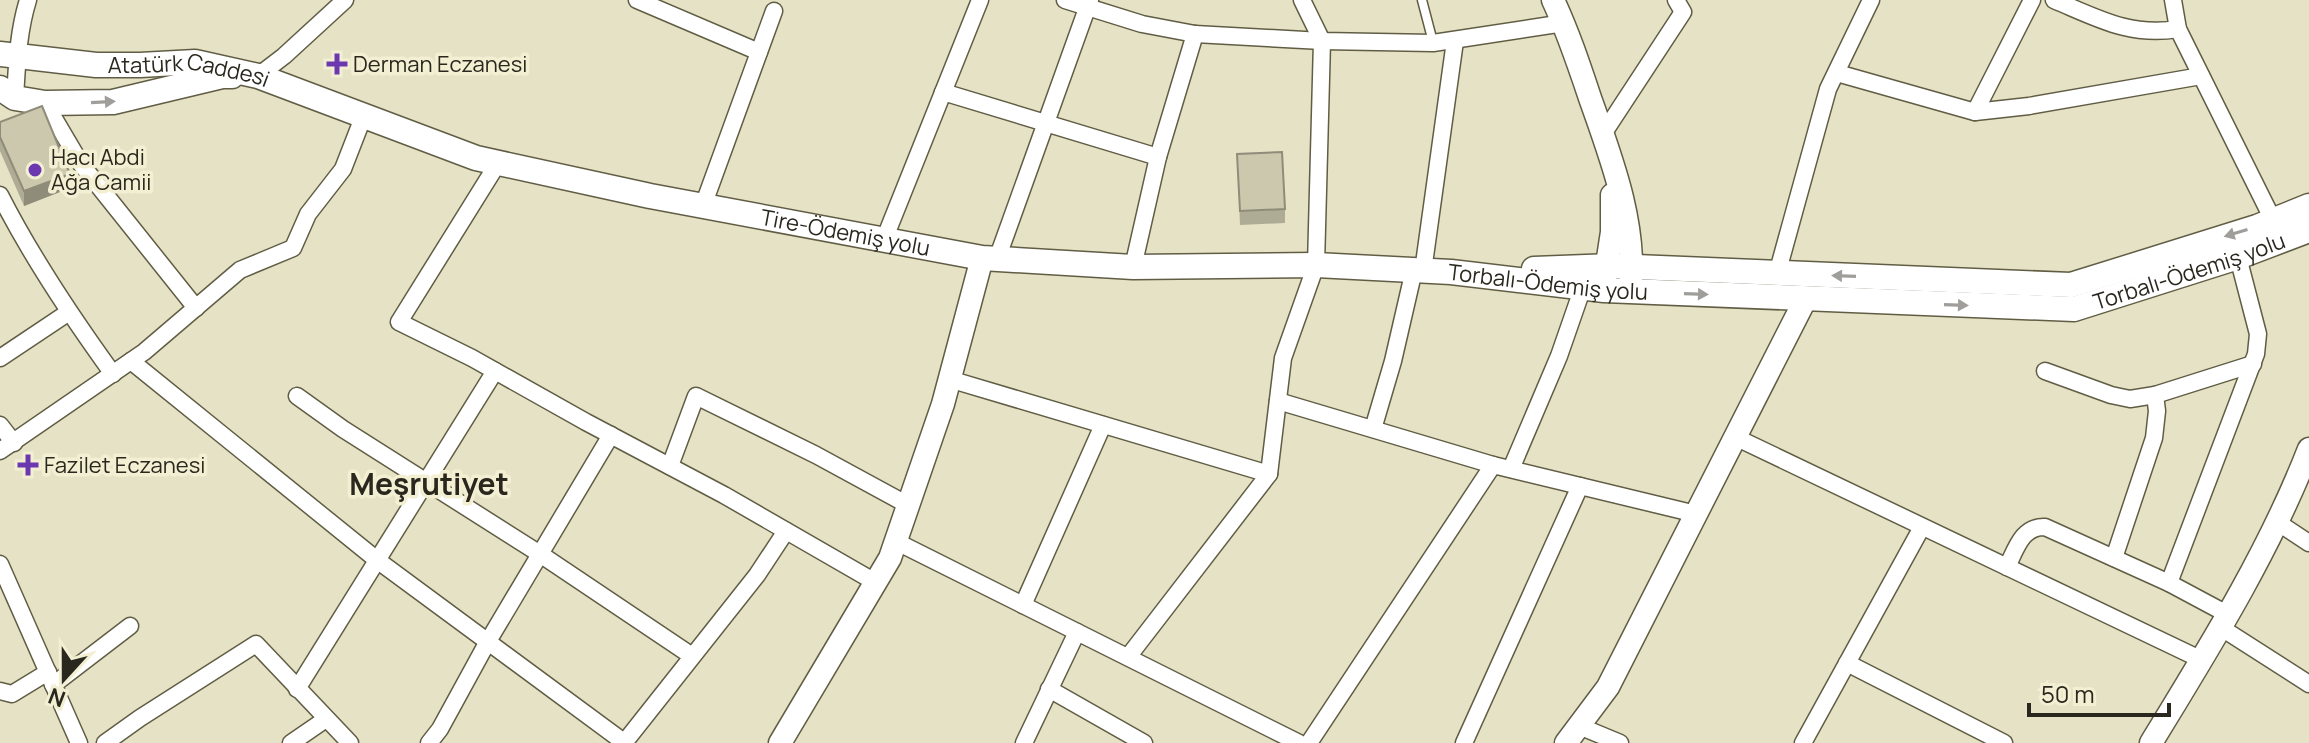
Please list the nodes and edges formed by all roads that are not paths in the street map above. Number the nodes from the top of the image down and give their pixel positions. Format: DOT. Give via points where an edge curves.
graph roads {
  1 [pos="28,0"];
  2 [pos="637,0"];
  3 [pos="980,0"];
  4 [pos="1065,0"];
  5 [pos="1302,0"];
  6 [pos="1422,0"];
  7 [pos="1553,0"];
  8 [pos="1676,0"];
  9 [pos="1871,0"];
  10 [pos="2032,0"];
  11 [pos="2054,0"];
  12 [pos="2173,0"];
  13 [pos="334,3"];
  14 [pos="1088,4"];
  15 [pos="774,11"];
  16 [pos="1564,23"];
  17 [pos="2178,29"];
  18 [pos="1195,34"];
  19 [pos="1322,41"];
  20 [pos="1455,41"];
  21 [pos="1433,43"];
  22 [pos="759,52"];
  23 [pos="8,55"];
  24 [pos="1837,73"];
  25 [pos="258,76"];
  26 [pos="2201,76"];
  27 [pos="943,92"];
  28 [pos="5,98"];
  29 [pos="45,103"];
  30 [pos="1975,112"];
  31 [pos="364,115"];
  32 [pos="1045,124"];
  33 [pos="1603,134"];
  34 [pos="1158,157"];
  35 [pos="1612,158"];
  36 [pos="498,163"];
  37 [pos="0,195"];
  38 [pos="703,206"];
  39 [pos="2309,206"];
  40 [pos="2273,220"];
  41 [pos="2309,230"];
  42 [pos="884,240"];
  43 [pos="2238,257"];
  44 [pos="990,259"];
  45 [pos="1316,265"];
  46 [pos="1133,267"];
  47 [pos="1418,270"];
  48 [pos="1451,272"];
  49 [pos="1777,274"];
  50 [pos="1631,279"];
  51 [pos="1597,281"];
  52 [pos="1806,298"];
  53 [pos="196,308"];
  54 [pos="69,312"];
  55 [pos="0,358"];
  56 [pos="131,361"];
  57 [pos="2253,364"];
  58 [pos="495,371"];
  59 [pos="2045,371"];
  60 [pos="113,374"];
  61 [pos="949,379"];
  62 [pos="2155,395"];
  63 [pos="297,396"];
  64 [pos="1278,401"];
  65 [pos="0,425"];
  66 [pos="1103,425"];
  67 [pos="1373,429"];
  68 [pos="611,435"];
  69 [pos="1735,437"];
  70 [pos="7,447"];
  71 [pos="2309,449"];
  72 [pos="1493,465"];
  73 [pos="670,466"];
  74 [pos="1511,469"];
  75 [pos="1269,474"];
  76 [pos="427,481"];
  77 [pos="1580,486"];
  78 [pos="908,505"];
  79 [pos="1696,514"];
  80 [pos="2277,522"];
  81 [pos="1922,527"];
  82 [pos="786,531"];
  83 [pos="895,541"];
  84 [pos="2309,543"];
  85 [pos="540,554"];
  86 [pos="2114,558"];
  87 [pos="377,560"];
  88 [pos="0,564"];
  89 [pos="2007,567"];
  90 [pos="875,582"];
  91 [pos="2169,583"];
  92 [pos="1023,605"];
  93 [pos="2223,620"];
  94 [pos="130,626"];
  95 [pos="1077,632"];
  96 [pos="487,643"];
  97 [pos="692,656"];
  98 [pos="1128,657"];
  99 [pos="2202,660"];
  100 [pos="1847,663"];
  101 [pos="50,678"];
  102 [pos="2309,684"];
  103 [pos="297,689"];
  104 [pos="1049,689"];
  105 [pos="0,691"];
  106 [pos="326,719"];
  107 [pos="1573,735"];
  108 [pos="79,743"];
  109 [pos="105,743"];
  110 [pos="291,743"];
  111 [pos="350,743"];
  112 [pos="429,743"];
  113 [pos="625,743"];
  114 [pos="780,743"];
  115 [pos="1024,743"];
  116 [pos="1144,743"];
  117 [pos="1299,743"];
  118 [pos="1309,743"];
  119 [pos="1464,743"];
  120 [pos="1620,743"];
  121 [pos="1803,743"];
  122 [pos="2004,743"];
  123 [pos="2151,743"];
  1 -- 23 [label="street"];
  2 -- 22 [label="street"];
  3 -- 27 [label="street"];
  4 -- 14 [label="street"];
  5 -- 19 [label="street"];
  6 -- 21 [label="lane"];
  7 -- 16 [label="street"];
  8 -- 33 [label="street" via="1683,12"];
  9 -- 24 [label="street"];
  10 -- 30 [label="street"];
  11 -- 17 [label="street" via="2130,30"];
  12 -- 17 [label="street"];
  13 -- 25 [label="street"];
  14 -- 18 [label="street" via="1142,24"];
  14 -- 32 [label="street"];
  15 -- 22 [label="street"];
  16 -- 20 [label="street"];
  16 -- 33 [label="street"];
  17 -- 26 [label="street"];
  18 -- 19 [label="street"];
  18 -- 34 [label="street"];
  19 -- 21 [label="street"];
  19 -- 45 [label="street"];
  20 -- 21 [label="street"];
  20 -- 47 [label="street"];
  22 -- 38 [label="street"];
  23 -- 25 [label="main road, Atatürk Caddesi" via="96,65 195,62"];
  23 -- 28 [label="street"];
  24 -- 30 [label="street"];
  24 -- 49 [label="street" via="1828,89"];
  29 -- 25 [label="main road, Atatürk Caddesi, one-way" via="113,102 222,76"];
  25 -- 31 [label="main road, Tire-Ödemiş yolu"];
  26 -- 30 [label="street"];
  26 -- 40 [label="street"];
  27 -- 32 [label="street"];
  27 -- 42 [label="street"];
  28 -- 29 [label="main road, Atatürk Caddesi"];
  29 -- 53 [label="street" via="81,164"];
  31 -- 36 [label="main road, Tire-Ödemiş yolu"];
  31 -- 53 [label="street" via="343,169 308,214 293,248 240,270"];
  32 -- 34 [label="street"];
  32 -- 44 [label="street"];
  33 -- 35 [label="street"];
  34 -- 46 [label="street"];
  35 -- 50 [label="street" via="1627,222"];
  35 -- 51 [label="street" via="1612,232"];
  36 -- 38 [label="main road, Tire-Ödemiş yolu"];
  36 -- 58 [label="street" via="399,322"];
  37 -- 54 [label="street"];
  38 -- 42 [label="main road, Tire-Ödemiş yolu"];
  39 -- 40 [label="main road, Torbalı-Ödemiş yolu"];
  40 -- 49 [label="main road, Torbalı-Ödemiş yolu, one-way" via="2071,285"];
  41 -- 43 [label="main road, Torbalı-Ödemiş yolu"];
  42 -- 44 [label="main road, Tire-Ödemiş yolu"];
  52 -- 43 [label="main road, Torbalı-Ödemiş yolu, one-way" via="2074,309"];
  43 -- 57 [label="street" via="2258,334"];
  44 -- 46 [label="main road, Tire-Ödemiş yolu"];
  44 -- 61 [label="street"];
  45 -- 46 [label="main road, Tire-Ödemiş yolu"];
  45 -- 47 [label="main road, Tire-Ödemiş yolu"];
  45 -- 64 [label="street" via="1283,358"];
  47 -- 48 [label="main road, Tire-Ödemiş yolu"];
  47 -- 67 [label="street"];
  48 -- 51 [label="main road, Torbalı-Ödemiş yolu"];
  49 -- 50 [label="main road, Torbalı-Ödemiş yolu"];
  50 -- 51 [label="main road, Torbalı-Ödemiş yolu"];
  50 -- 52 [label="main road, Torbalı-Ödemiş yolu, one-way"];
  51 -- 74 [label="street"];
  52 -- 69 [label="street"];
  53 -- 56 [label="street"];
  54 -- 55 [label="street"];
  54 -- 60 [label="street"];
  56 -- 60 [label="street"];
  56 -- 87 [label="street"];
  57 -- 62 [label="street"];
  57 -- 91 [label="street"];
  58 -- 68 [label="street"];
  58 -- 76 [label="street"];
  59 -- 62 [label="street" via="2121,397"];
  60 -- 70 [label="street"];
  61 -- 66 [label="street"];
  61 -- 78 [label="street"];
  62 -- 86 [label="street" via="2154,438"];
  63 -- 76 [label="street"];
  64 -- 67 [label="street"];
  64 -- 75 [label="street"];
  65 -- 70 [label="street"];
  66 -- 75 [label="street"];
  66 -- 92 [label="street"];
  67 -- 72 [label="street"];
  68 -- 73 [label="street"];
  68 -- 85 [label="street"];
  69 -- 79 [label="street"];
  69 -- 81 [label="street"];
  71 -- 80 [label="street"];
  72 -- 74 [label="street"];
  72 -- 118 [label="street"];
  73 -- 78 [label="street" via="696,396"];
  73 -- 82 [label="street"];
  74 -- 77 [label="street"];
  75 -- 98 [label="street"];
  76 -- 85 [label="street"];
  76 -- 87 [label="street"];
  77 -- 79 [label="street"];
  77 -- 119 [label="street"];
  78 -- 83 [label="street"];
  79 -- 107 [label="street" via="1608,687"];
  80 -- 84 [label="street"];
  80 -- 93 [label="street"];
  81 -- 89 [label="street"];
  81 -- 100 [label="street"];
  82 -- 90 [label="street"];
  82 -- 97 [label="street"];
  83 -- 90 [label="street"];
  83 -- 92 [label="street"];
  85 -- 96 [label="street"];
  85 -- 97 [label="street"];
  86 -- 89 [label="street" via="2038,526 2024,535"];
  86 -- 91 [label="street"];
  87 -- 96 [label="street"];
  87 -- 103 [label="street"];
  88 -- 101 [label="street"];
  89 -- 99 [label="street"];
  90 -- 114 [label="street"];
  91 -- 93 [label="street"];
  92 -- 95 [label="street"];
  93 -- 99 [label="street"];
  93 -- 102 [label="street"];
  94 -- 101 [label="street"];
  95 -- 98 [label="street"];
  95 -- 104 [label="street"];
  96 -- 112 [label="street"];
  96 -- 113 [label="street"];
  97 -- 113 [label="street"];
  98 -- 117 [label="street"];
  99 -- 123 [label="street"];
  100 -- 121 [label="street"];
  100 -- 122 [label="street"];
  101 -- 105 [label="street" via="12,694"];
  101 -- 108 [label="street"];
  103 -- 106 [label="street"];
  103 -- 109 [label="street" via="256,644"];
  104 -- 115 [label="street"];
  104 -- 116 [label="street"];
  106 -- 110 [label="street"];
  106 -- 111 [label="street"];
  107 -- 120 [label="street"];
}
